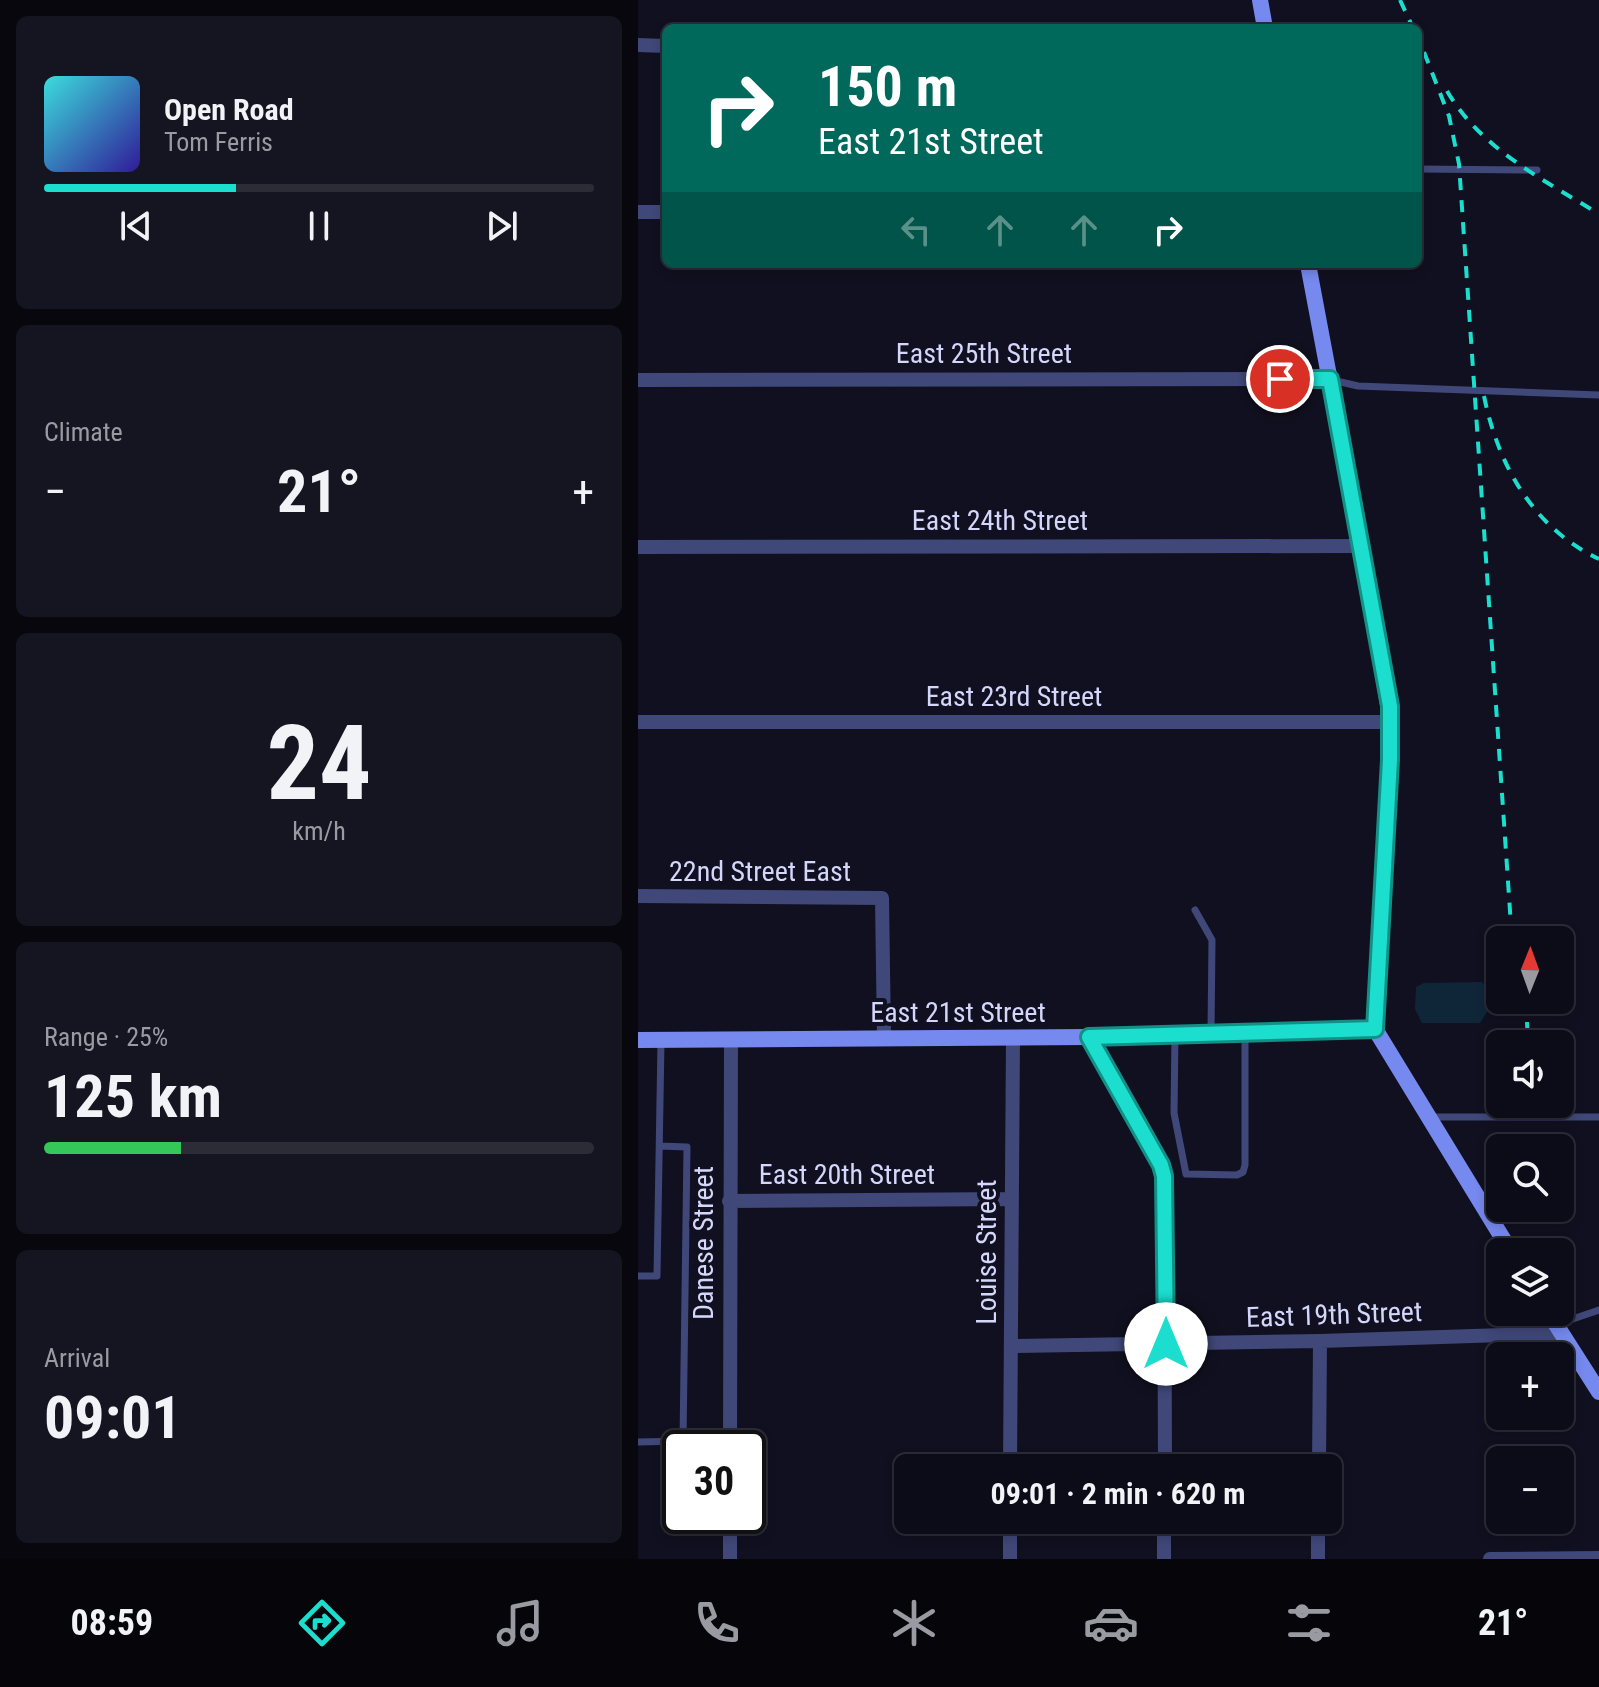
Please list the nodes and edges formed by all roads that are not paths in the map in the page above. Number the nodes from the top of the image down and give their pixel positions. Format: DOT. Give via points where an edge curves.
graph roads {
  1 [pos="1260,0"];
  2 [pos="1264,24"];
  3 [pos="638,45"];
  4 [pos="662,46"];
  5 [pos="1422,169"];
  6 [pos="1537,170"];
  7 [pos="638,212"];
  8 [pos="662,212"];
  9 [pos="1309,268"];
  10 [pos="1330,379"];
  11 [pos="638,380"];
  12 [pos="1599,395"];
  13 [pos="1361,546"];
  14 [pos="638,547"];
  15 [pos="638,722"];
  16 [pos="1391,722"];
  17 [pos="638,896"];
  18 [pos="1195,910"];
  19 [pos="1375,1029"];
  20 [pos="1245,1033"];
  21 [pos="1211,1034"];
  22 [pos="1175,1035"];
  23 [pos="1013,1037"];
  24 [pos="1089,1037"];
  25 [pos="884,1038"];
  26 [pos="731,1039"];
  27 [pos="638,1040"];
  28 [pos="661,1040"];
  29 [pos="1429,1117"];
  30 [pos="1599,1117"];
  31 [pos="660,1146"];
  32 [pos="1012,1199"];
  33 [pos="729,1201"];
  34 [pos="1502,1238"];
  35 [pos="638,1276"];
  36 [pos="1599,1310"];
  37 [pos="1574,1317"];
  38 [pos="1516,1326"];
  39 [pos="1557,1326"];
  40 [pos="1320,1341"];
  41 [pos="1166,1344"];
  42 [pos="1012,1346"];
  43 [pos="1599,1392"];
  44 [pos="730,1430"];
  45 [pos="638,1442"];
  46 [pos="1010,1454"];
  47 [pos="1165,1454"];
  48 [pos="1319,1454"];
  49 [pos="730,1534"];
  50 [pos="1010,1534"];
  51 [pos="1164,1534"];
  52 [pos="1318,1534"];
  53 [pos="1599,1558"];
  54 [pos="730,1559"];
  55 [pos="1010,1559"];
  56 [pos="1164,1559"];
  57 [pos="1318,1559"];
  58 [pos="1490,1559"];
  1 -- 2 [label="street"];
  3 -- 4 [label="street"];
  5 -- 6 [label="lane"];
  7 -- 8 [label="street"];
  9 -- 10 [label="street"];
  10 -- 11 [label="street, East 25th Street"];
  10 -- 12 [label="lane" via="1358,386"];
  10 -- 13 [label="street"];
  13 -- 14 [label="street, East 24th Street"];
  13 -- 16 [label="street"];
  15 -- 16 [label="street, East 23rd Street"];
  16 -- 19 [label="street"];
  17 -- 25 [label="street, 22nd Street East" via="882,898"];
  18 -- 21 [label="lane" via="1212,940"];
  19 -- 20 [label="street, East 21st Street"];
  19 -- 29 [label="street"];
  20 -- 21 [label="street, East 21st Street"];
  20 -- 22 [label="lane" via="1245,1165 1237,1175 1186,1174 1174,1113"];
  21 -- 22 [label="street, East 21st Street"];
  22 -- 24 [label="street, East 21st Street"];
  23 -- 24 [label="street, East 21st Street"];
  23 -- 25 [label="street, East 21st Street"];
  23 -- 32 [label="street, Louise Street"];
  24 -- 41 [label="street" via="1164,1176"];
  25 -- 26 [label="street, East 21st Street"];
  26 -- 28 [label="street, East 21st Street"];
  26 -- 33 [label="street, Danese Street"];
  27 -- 28 [label="street, East 21st Street"];
  28 -- 31 [label="lane"];
  29 -- 30 [label="lane"];
  29 -- 34 [label="street"];
  31 -- 35 [label="lane" via="657,1276"];
  31 -- 45 [label="lane" via="687,1147 683,1441"];
  32 -- 33 [label="street, East 20th Street"];
  32 -- 42 [label="street, Louise Street"];
  33 -- 44 [label="street, Danese Street"];
  36 -- 37 [label="lane"];
  38 -- 40 [label="street, East 19th Street"];
  39 -- 43 [label="street"];
  40 -- 41 [label="street, East 19th Street"];
  40 -- 48 [label="street"];
  41 -- 42 [label="street, East 19th Street"];
  41 -- 47 [label="street"];
  42 -- 46 [label="street, Louise Street"];
  49 -- 54 [label="street"];
  50 -- 55 [label="street"];
  51 -- 56 [label="street"];
  52 -- 57 [label="street"];
  53 -- 58 [label="street"];
}
